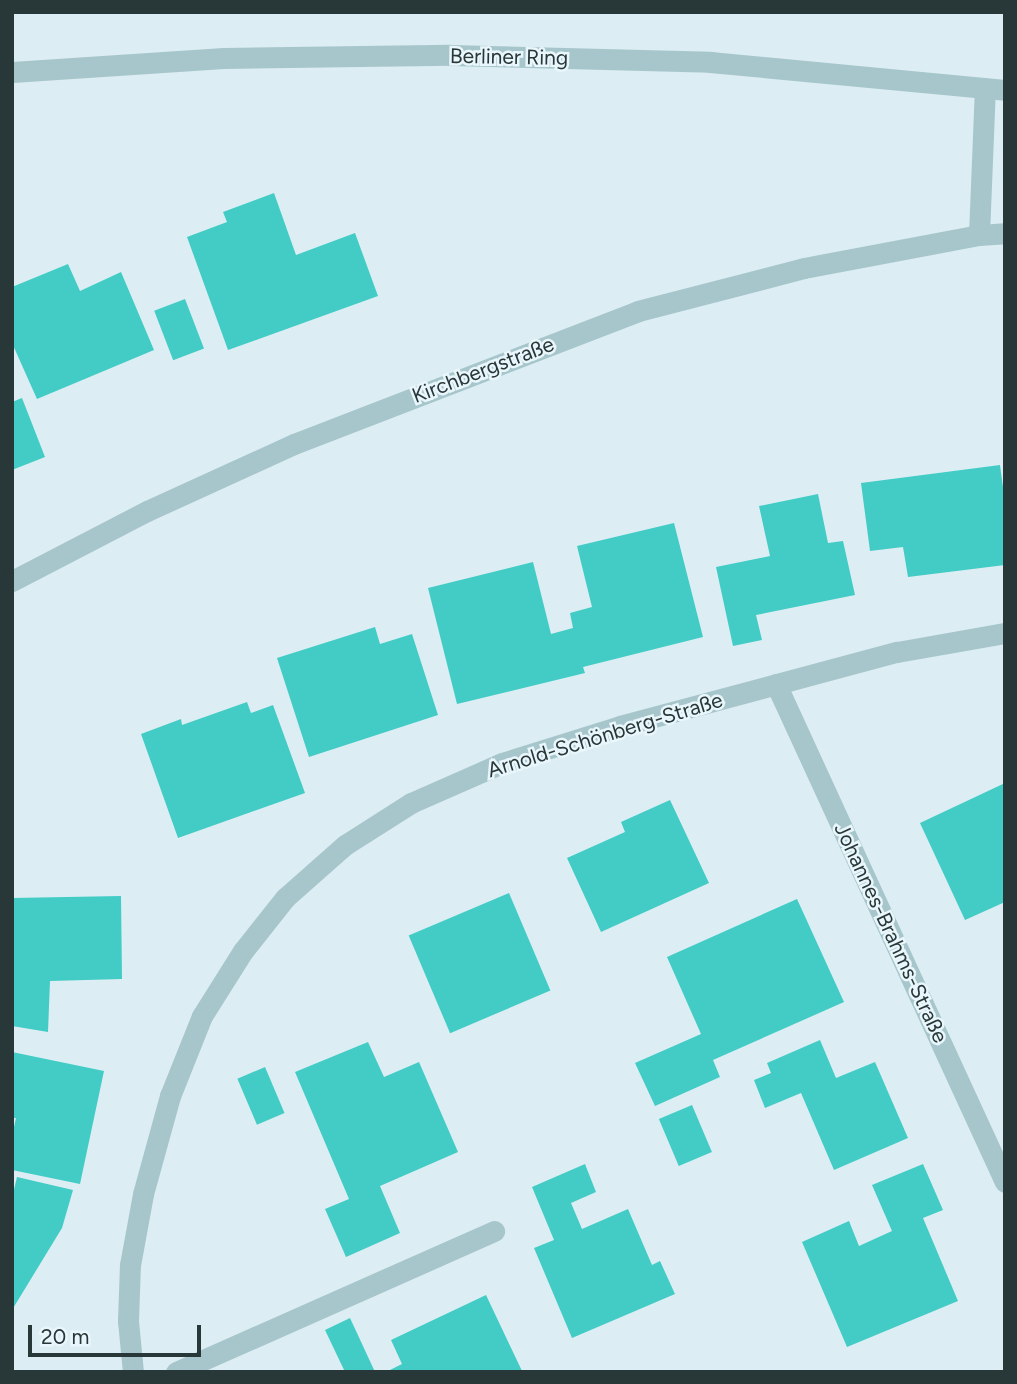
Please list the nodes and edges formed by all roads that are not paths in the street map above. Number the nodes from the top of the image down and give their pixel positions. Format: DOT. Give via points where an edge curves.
graph roads {
  1 [pos="12,72"];
  2 [pos="995,89"];
  3 [pos="1005,233"];
  4 [pos="979,235"];
  5 [pos="12,581"];
  6 [pos="1005,632"];
  7 [pos="776,684"];
  8 [pos="1005,1182"];
  9 [pos="494,1231"];
  10 [pos="131,1371"];
  11 [pos="176,1372"];
  1 -- 2 [label="street, Berliner Ring" via="224,58 450,55 710,62"];
  2 -- 4 [label="street"];
  3 -- 4 [label="street, Kirchbergstraße"];
  4 -- 5 [label="street, Kirchbergstraße" via="804,268 638,312 293,444 147,511"];
  6 -- 7 [label="street, Arnold-Schönberg-Straße" via="897,652"];
  7 -- 8 [label="street, Johannes-Brahms-Straße"];
  7 -- 10 [label="street, Arnold-Schönberg-Straße" via="502,763 411,803 345,845 285,898 243,951 202,1016 170,1096 143,1194 130,1265"];
  9 -- 11 [label="street"];
}
